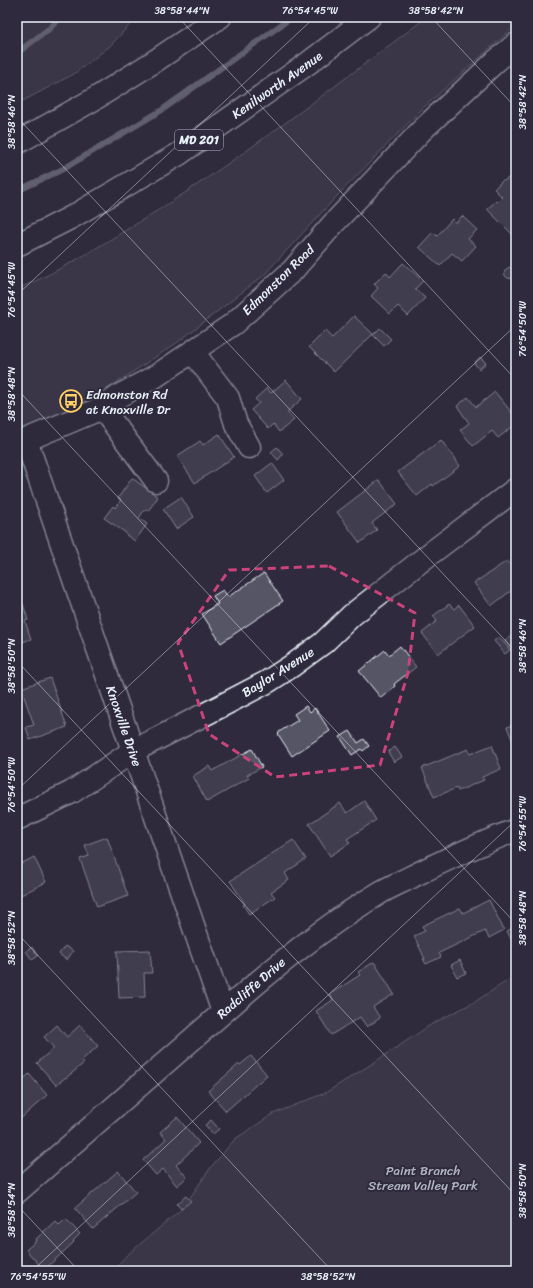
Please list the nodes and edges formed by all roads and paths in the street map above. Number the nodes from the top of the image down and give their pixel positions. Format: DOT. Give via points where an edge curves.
graph roads {
  1 [pos="220,17"];
  2 [pos="369,17"];
  3 [pos="516,44"];
  4 [pos="17,143"];
  5 [pos="17,245"];
  6 [pos="193,352"];
  7 [pos="102,408"];
  8 [pos="21,441"];
  9 [pos="249,446"];
  10 [pos="156,480"];
  11 [pos="516,489"];
  12 [pos="133,751"];
  13 [pos="17,819"];
  14 [pos="516,830"];
  15 [pos="223,1012"];
  16 [pos="17,1192"];
  1 -- 4 [label="street" via="129,78"];
  2 -- 5 [label="street, Kenilworth Avenue / MD 201" via="308,64 179,154 72,217"];
  3 -- 6 [label="street, Edmonston Road" via="423,129 293,270 233,324"];
  6 -- 7 [label="street, Edmonston Road"];
  6 -- 9 [label="street" via="228,398 236,424"];
  7 -- 8 [label="street, Edmonston Road"];
  7 -- 10 [label="street"];
  8 -- 12 [label="street, Knoxville Drive"];
  11 -- 12 [label="street, Baylor Avenue" via="425,558 293,665 267,682"];
  12 -- 13 [label="street, Baylor Avenue" via="72,792"];
  12 -- 15 [label="street, Knoxville Drive"];
  14 -- 15 [label="street, Radcliffe Drive" via="462,852 379,893 338,919 289,956"];
  15 -- 16 [label="street, Radcliffe Drive"];
}
